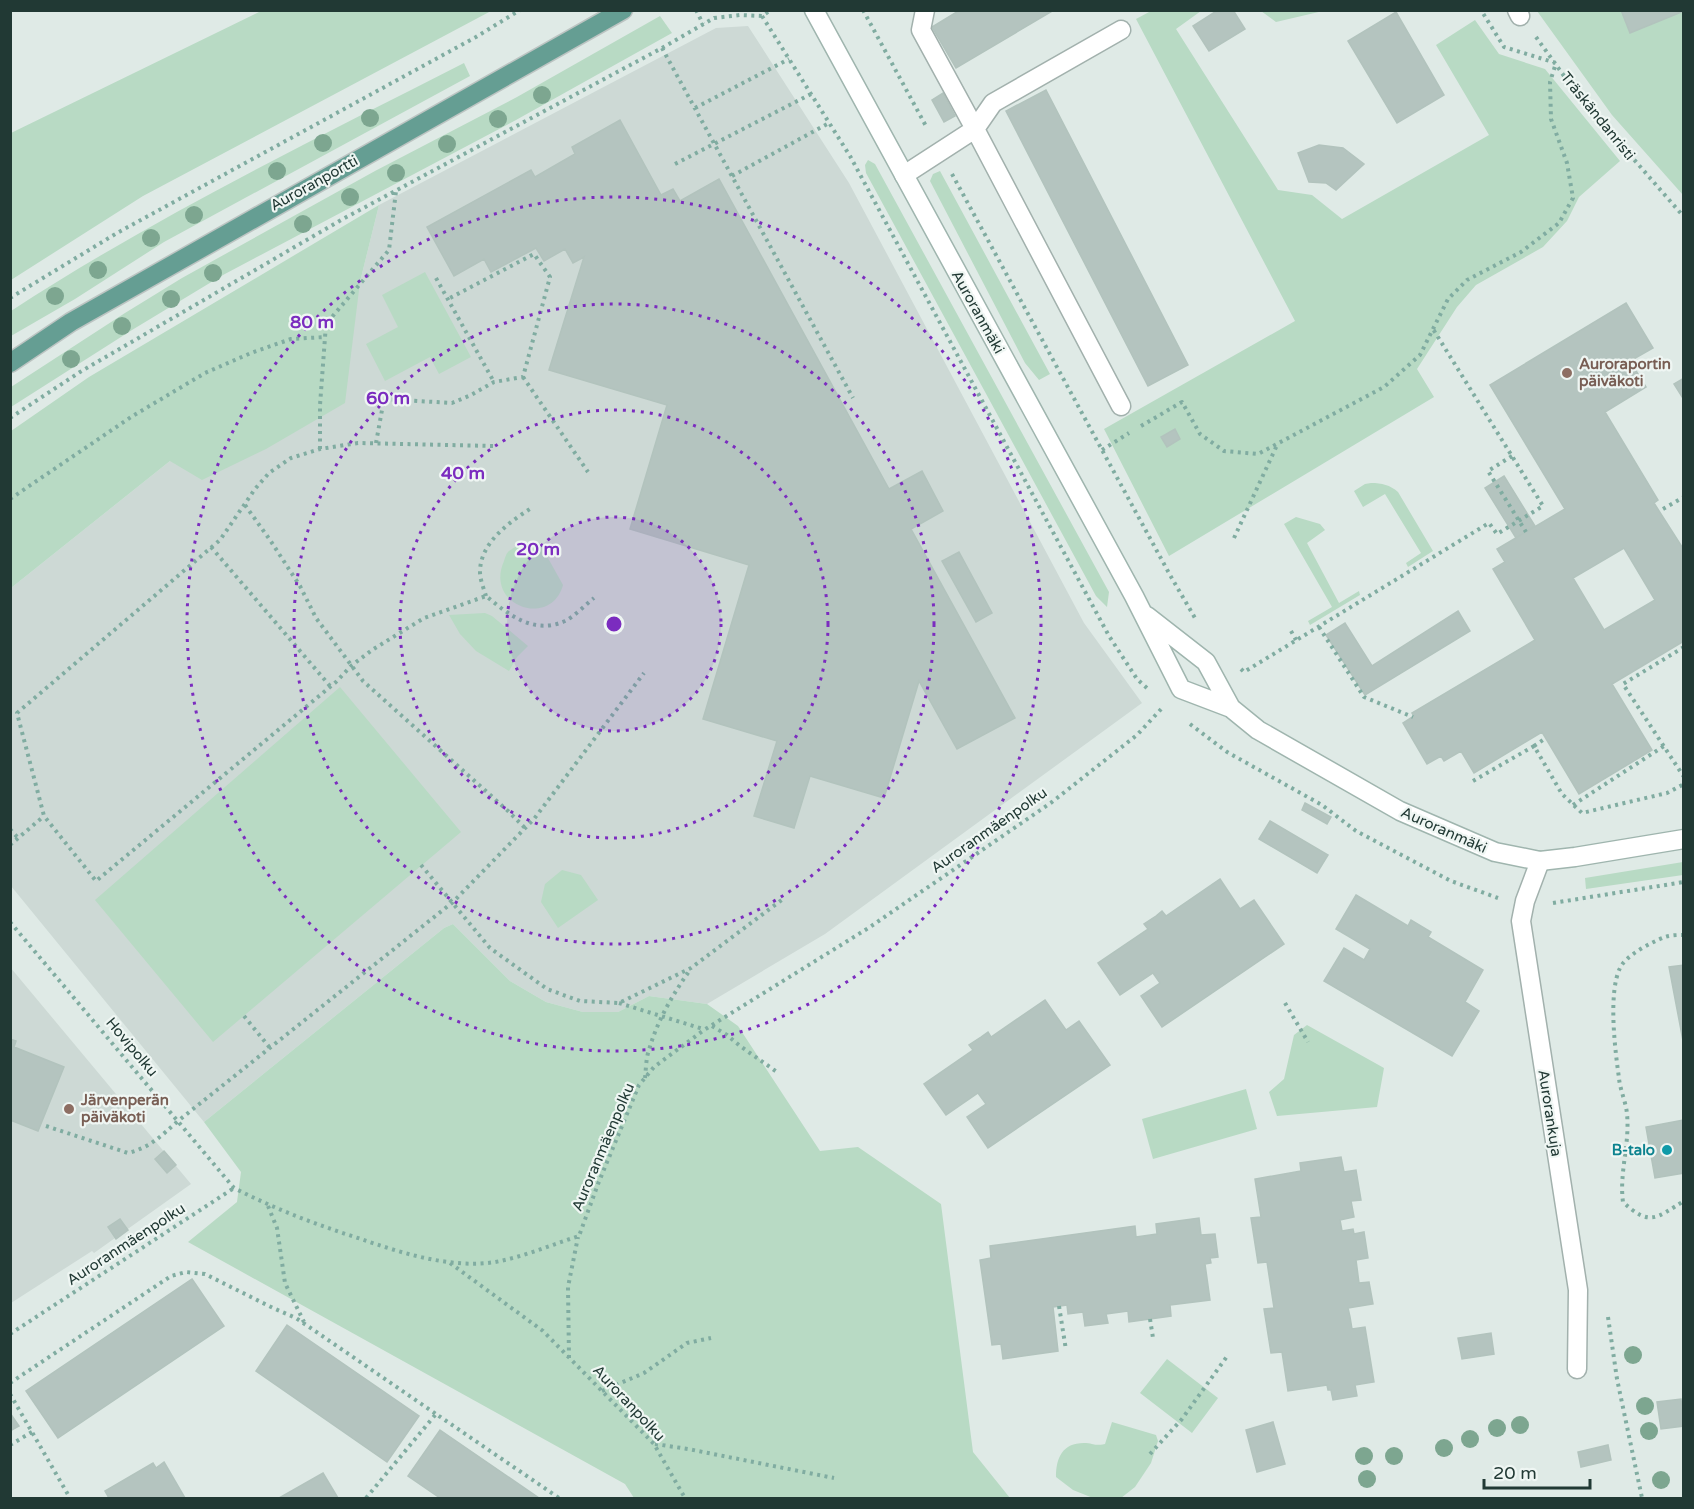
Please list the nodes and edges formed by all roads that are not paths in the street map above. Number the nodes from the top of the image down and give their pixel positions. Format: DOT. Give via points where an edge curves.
graph roads {
  1 [pos="623,10"];
  2 [pos="814,10"];
  3 [pos="925,10"];
  4 [pos="1121,30"];
  5 [pos="975,129"];
  6 [pos="904,175"];
  7 [pos="10,363"];
  8 [pos="1121,406"];
  9 [pos="1143,613"];
  10 [pos="1231,708"];
  11 [pos="1683,839"];
  12 [pos="1540,861"];
  13 [pos="1577,1369"];
  1 -- 7 [label="main road, Auroranportti" via="71,322"];
  2 -- 6 [label="main road, Auroranmäki"];
  3 -- 5 [label="main road" via="921,30"];
  4 -- 5 [label="main road" via="993,103"];
  5 -- 6 [label="main road"];
  5 -- 8 [label="main road"];
  6 -- 9 [label="main road, Auroranmäki"];
  9 -- 10 [label="main road, Auroranmäki" via="1206,662"];
  9 -- 10 [label="main road, Auroranmäki" via="1181,689"];
  10 -- 12 [label="main road, Auroranmäki" via="1258,730 1400,811 1495,852"];
  11 -- 12 [label="main road, Auroranmäki"];
  12 -- 13 [label="main road, Aurorankuja" via="1521,921 1578,1290"];
}
